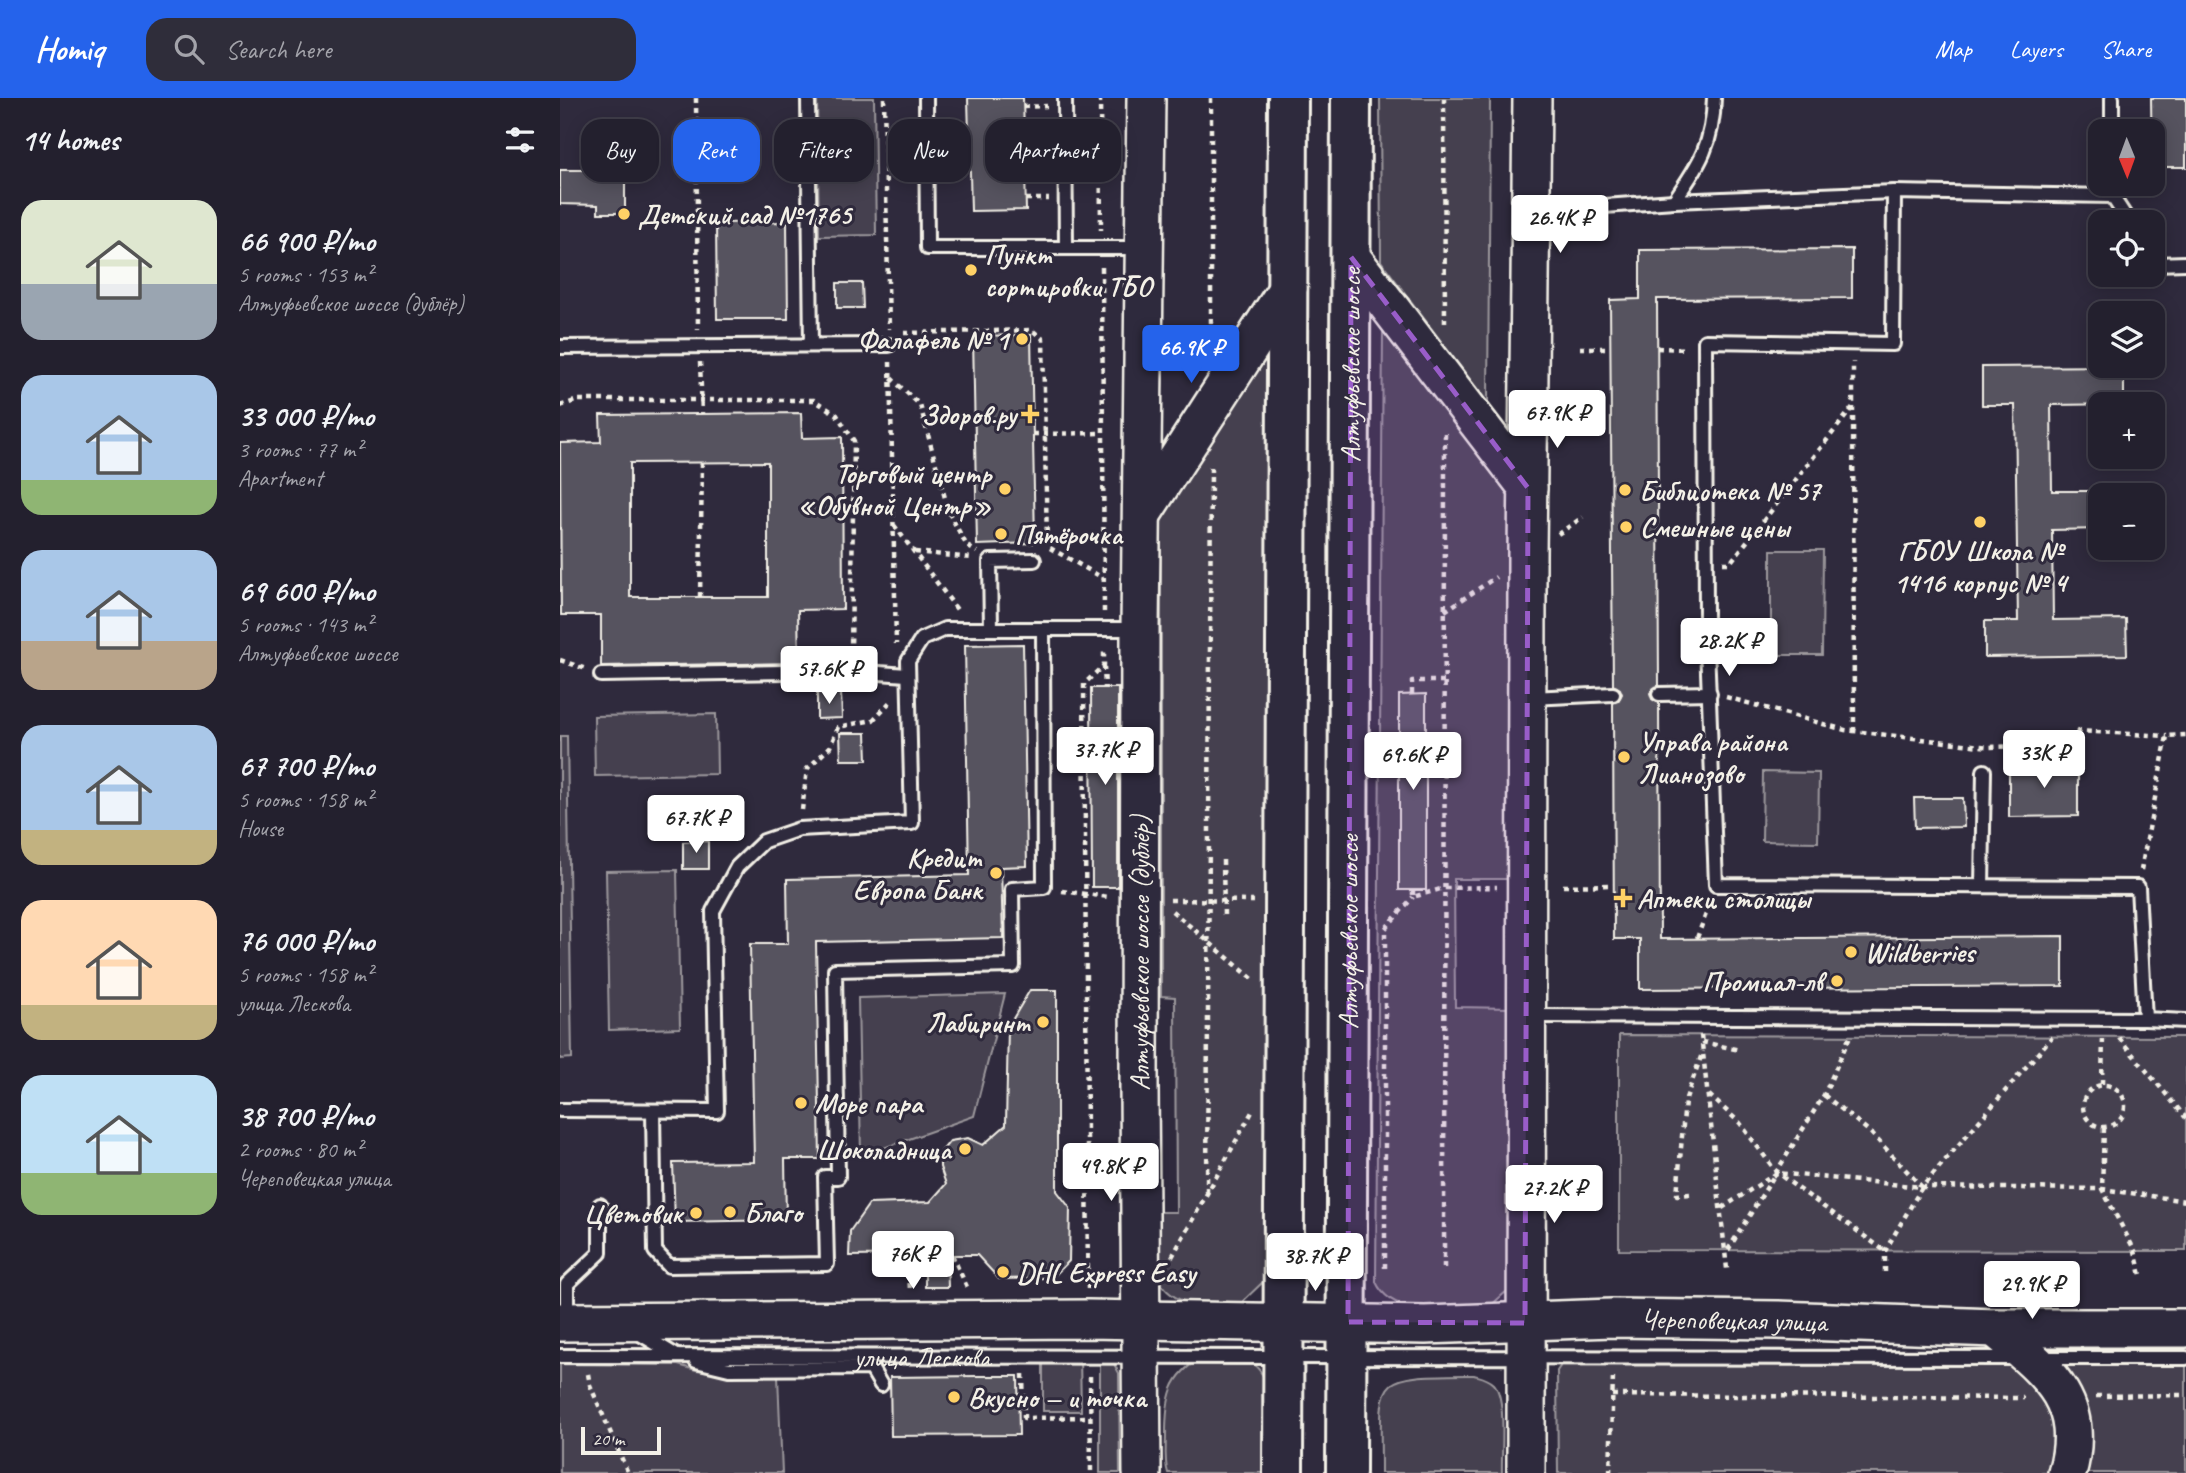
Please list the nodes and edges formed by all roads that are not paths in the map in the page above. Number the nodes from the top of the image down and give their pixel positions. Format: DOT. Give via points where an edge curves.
graph roads {
  1 [pos="808,98"];
  2 [pos="926,98"];
  3 [pos="1065,98"];
  4 [pos="1146,98"];
  5 [pos="1288,98"];
  6 [pos="1351,98"];
  7 [pos="1532,98"];
  8 [pos="1714,98"];
  9 [pos="2112,98"];
  10 [pos="2112,119"];
  11 [pos="2088,190"];
  12 [pos="1894,192"];
  13 [pos="1674,201"];
  14 [pos="1531,211"];
  15 [pos="1066,248"];
  16 [pos="1146,248"];
  17 [pos="1351,257"];
  18 [pos="2186,262"];
  19 [pos="2165,263"];
  20 [pos="1288,288"];
  21 [pos="811,345"];
  22 [pos="889,345"];
  23 [pos="560,347"];
  24 [pos="1528,488"];
  25 [pos="1142,514"];
  26 [pos="1035,553"];
  27 [pos="991,629"];
  28 [pos="1043,629"];
  29 [pos="1140,629"];
  30 [pos="601,675"];
  31 [pos="902,675"];
  32 [pos="1710,693"];
  33 [pos="1613,694"];
  34 [pos="1659,694"];
  35 [pos="1527,698"];
  36 [pos="1984,771"];
  37 [pos="1982,886"];
  38 [pos="1526,1016"];
  39 [pos="2145,1019"];
  40 [pos="2186,1021"];
  41 [pos="560,1110"];
  42 [pos="653,1111"];
  43 [pos="600,1205"];
  44 [pos="1141,1319"];
  45 [pos="619,1321"];
  46 [pos="1995,1328"];
  47 [pos="2186,1328"];
  48 [pos="562,1333"];
  49 [pos="1348,1338"];
  50 [pos="1283,1339"];
  51 [pos="1525,1340"];
  52 [pos="1141,1355"];
  53 [pos="676,1356"];
  54 [pos="2030,1357"];
  55 [pos="2186,1358"];
  56 [pos="881,1385"];
  57 [pos="1142,1473"];
  58 [pos="1283,1473"];
  59 [pos="1346,1473"];
  60 [pos="1527,1473"];
  61 [pos="2067,1473"];
  1 -- 21 [label="lane"];
  2 -- 15 [label="lane" via="927,248"];
  3 -- 15 [label="lane"];
  4 -- 16 [label="main road, Алтуфьевское шоссе (дублёр)"];
  5 -- 20 [label="main road"];
  6 -- 17 [label="main road, Алтуфьевское шоссе"];
  7 -- 14 [label="main road"];
  8 -- 13 [label="lane" via="1713,130 1698,166"];
  9 -- 10 [label="lane"];
  11 -- 12 [label="lane"];
  12 -- 13 [label="lane"];
  12 -- 32 [label="lane" via="1893,344 1705,341"];
  13 -- 14 [label="lane"];
  14 -- 24 [label="main road"];
  15 -- 16 [label="lane"];
  16 -- 25 [label="main road, Алтуфьевское шоссе (дублёр)"];
  17 -- 24 [label="main road"];
  17 -- 49 [label="main road, Алтуфьевское шоссе"];
  18 -- 19 [label="lane"];
  20 -- 25 [label="main road"];
  20 -- 50 [label="main road"];
  21 -- 22 [label="lane"];
  21 -- 23 [label="lane"];
  24 -- 35 [label="main road"];
  25 -- 29 [label="main road, Алтуфьевское шоссе (дублёр)"];
  26 -- 27 [label="lane" via="990,561"];
  27 -- 28 [label="lane"];
  27 -- 31 [label="lane" via="945,629 922,639"];
  28 -- 29 [label="lane"];
  28 -- 42 [label="lane" via="1044,887 1012,889 1013,965 835,970 838,1177 825,1177 827,1264 669,1266 655,1251"];
  29 -- 44 [label="main road, Алтуфьевское шоссе (дублёр)" via="1149,900"];
  30 -- 31 [label="lane" via="851,671"];
  31 -- 42 [label="lane" via="912,823 799,829 764,841 737,867 713,911 717,1111"];
  32 -- 34 [label="lane"];
  32 -- 37 [label="lane" via="1716,885"];
  33 -- 35 [label="lane"];
  35 -- 38 [label="main road"];
  36 -- 37 [label="lane"];
  37 -- 39 [label="lane" via="2138,887"];
  38 -- 39 [label="lane"];
  38 -- 51 [label="main road"];
  39 -- 40 [label="lane"];
  41 -- 42 [label="lane"];
  43 -- 48 [label="lane" via="600,1253 567,1284"];
  44 -- 45 [label="main road, улица Лескова"];
  44 -- 50 [label="main road, улица Лескова"];
  44 -- 52 [label="main road, Алтуфьевское шоссе (дублёр)"];
  45 -- 48 [label="main road, улица Лескова"];
  45 -- 53 [label="lane"];
  46 -- 47 [label="main road, Череповецкая улица"];
  46 -- 51 [label="main road, Череповецкая улица" via="1612,1318"];
  46 -- 54 [label="main road"];
  48 -- 53 [label="lane, улица Лескова" via="586,1356"];
  49 -- 50 [label="main road, Череповецкая улица"];
  49 -- 51 [label="main road, Череповецкая улица" via="1425,1325"];
  49 -- 59 [label="main road, Алтуфьевское шоссе"];
  50 -- 52 [label="lane, улица Лескова"];
  50 -- 58 [label="main road"];
  51 -- 54 [label="lane, Череповецкая улица"];
  51 -- 60 [label="main road"];
  52 -- 53 [label="lane, улица Лескова"];
  52 -- 57 [label="main road, Алтуфьевское шоссе (дублёр)"];
  53 -- 56 [label="lane" via="730,1369 871,1368"];
  54 -- 55 [label="lane, Череповецкая улица"];
  54 -- 61 [label="main road" via="2054,1382 2070,1409 2074,1430"];
}
